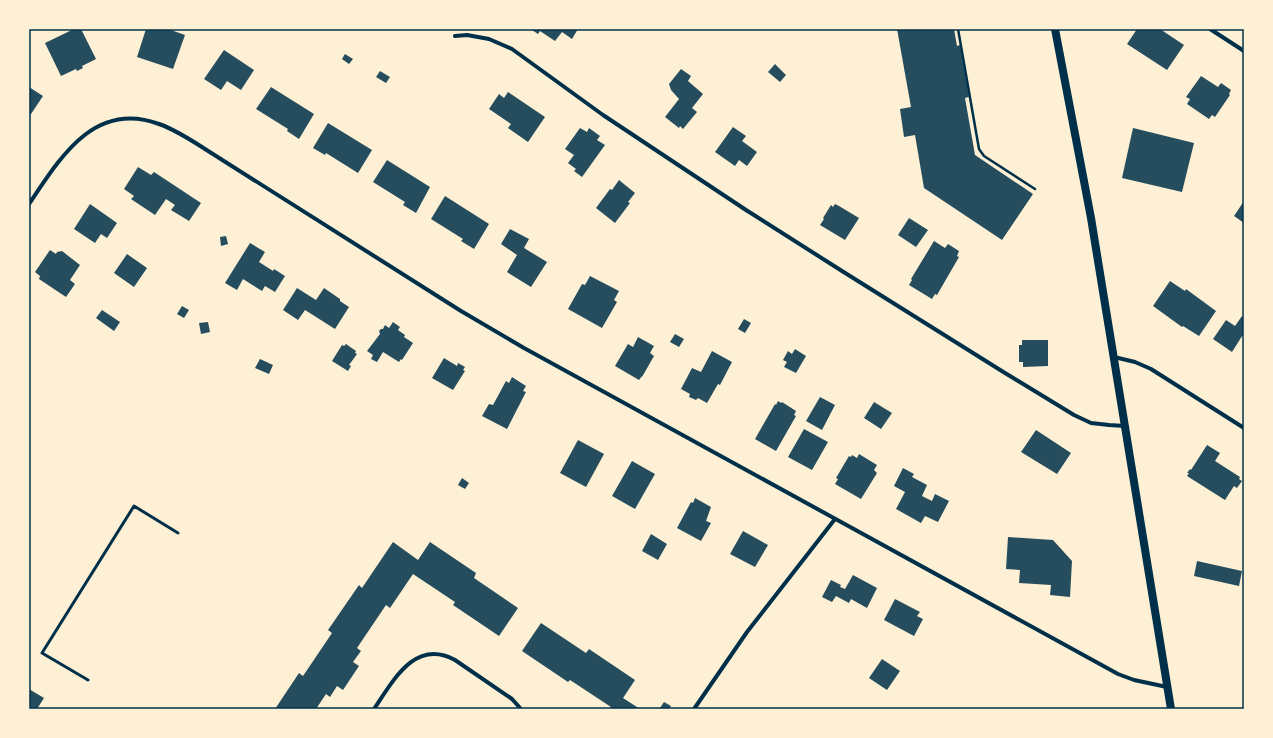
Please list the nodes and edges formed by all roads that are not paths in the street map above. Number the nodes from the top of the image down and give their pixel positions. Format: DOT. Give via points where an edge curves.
graph roads {
  1 [pos="1055,29"];
  2 [pos="1210,29"];
  3 [pos="455,36"];
  4 [pos="1244,51"];
  5 [pos="29,204"];
  6 [pos="1114,357"];
  7 [pos="1125,426"];
  8 [pos="1244,428"];
  9 [pos="835,519"];
  10 [pos="178,533"];
  11 [pos="88,680"];
  12 [pos="1168,687"];
  13 [pos="374,709"];
  14 [pos="521,709"];
  15 [pos="694,709"];
  16 [pos="1171,709"];
  1 -- 6 [label="main road"];
  2 -- 4 [label="street"];
  3 -- 7 [label="street" via="467,35 489,39 512,49 603,115 746,210 1005,373 1091,423"];
  5 -- 9 [label="street" via="55,166 76,142 90,131 122,118 139,119 167,127 192,140 505,337"];
  6 -- 7 [label="main road"];
  6 -- 8 [label="street" via="1151,368"];
  7 -- 12 [label="main road"];
  9 -- 12 [label="street" via="1118,674"];
  9 -- 15 [label="street" via="748,632"];
  10 -- 11 [label="lane" via="134,506 42,653"];
  12 -- 16 [label="main road"];
  13 -- 14 [label="street" via="403,668 411,661 420,656 438,654 455,660 512,699"];
}
